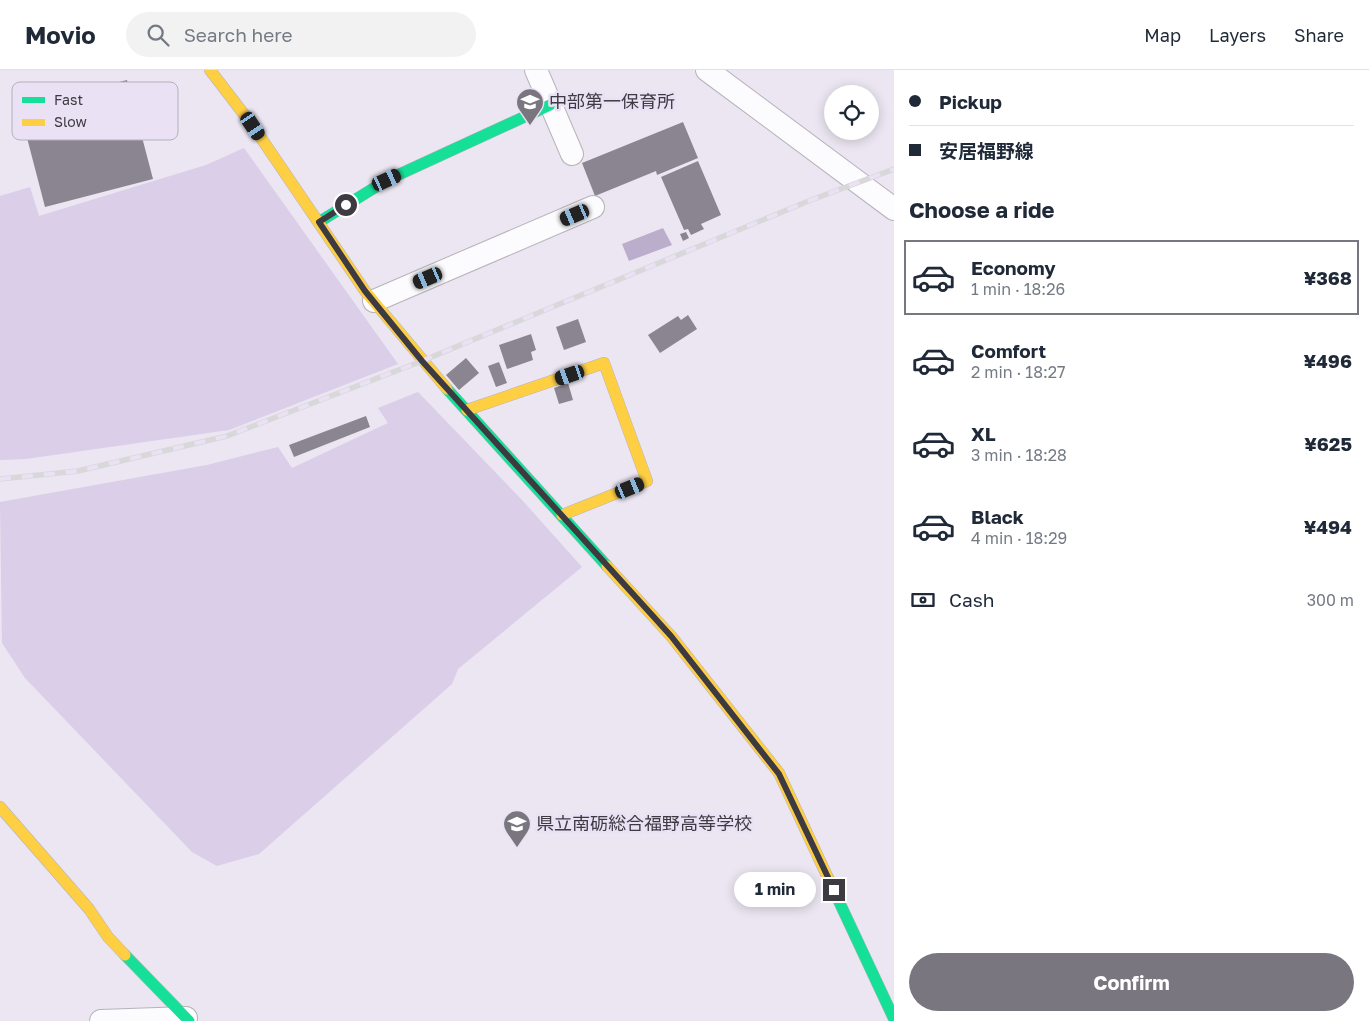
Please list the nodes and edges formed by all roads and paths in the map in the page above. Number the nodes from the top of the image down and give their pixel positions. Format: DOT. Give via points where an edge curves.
graph roads {
  1 [pos="210,70"];
  2 [pos="536,70"];
  3 [pos="709,70"];
  4 [pos="550,105"];
  5 [pos="572,154"];
  6 [pos="593,207"];
  7 [pos="894,209"];
  8 [pos="319,222"];
  9 [pos="374,301"];
  10 [pos="467,410"];
  11 [pos="562,515"];
  12 [pos="0,807"];
  13 [pos="188,1019"];
  14 [pos="894,1019"];
  15 [pos="101,1021"];
  1 -- 8 [label="main road"];
  2 -- 4 [label="street"];
  3 -- 7 [label="street"];
  4 -- 5 [label="street"];
  4 -- 8 [label="main road" via="387,180"];
  6 -- 9 [label="street"];
  8 -- 9 [label="main road"];
  9 -- 10 [label="main road"];
  10 -- 11 [label="main road"];
  10 -- 11 [label="main road" via="604,363 648,481"];
  11 -- 14 [label="main road" via="671,636 779,774"];
  12 -- 13 [label="main road" via="89,909 108,936"];
  13 -- 15 [label="street"];
}
